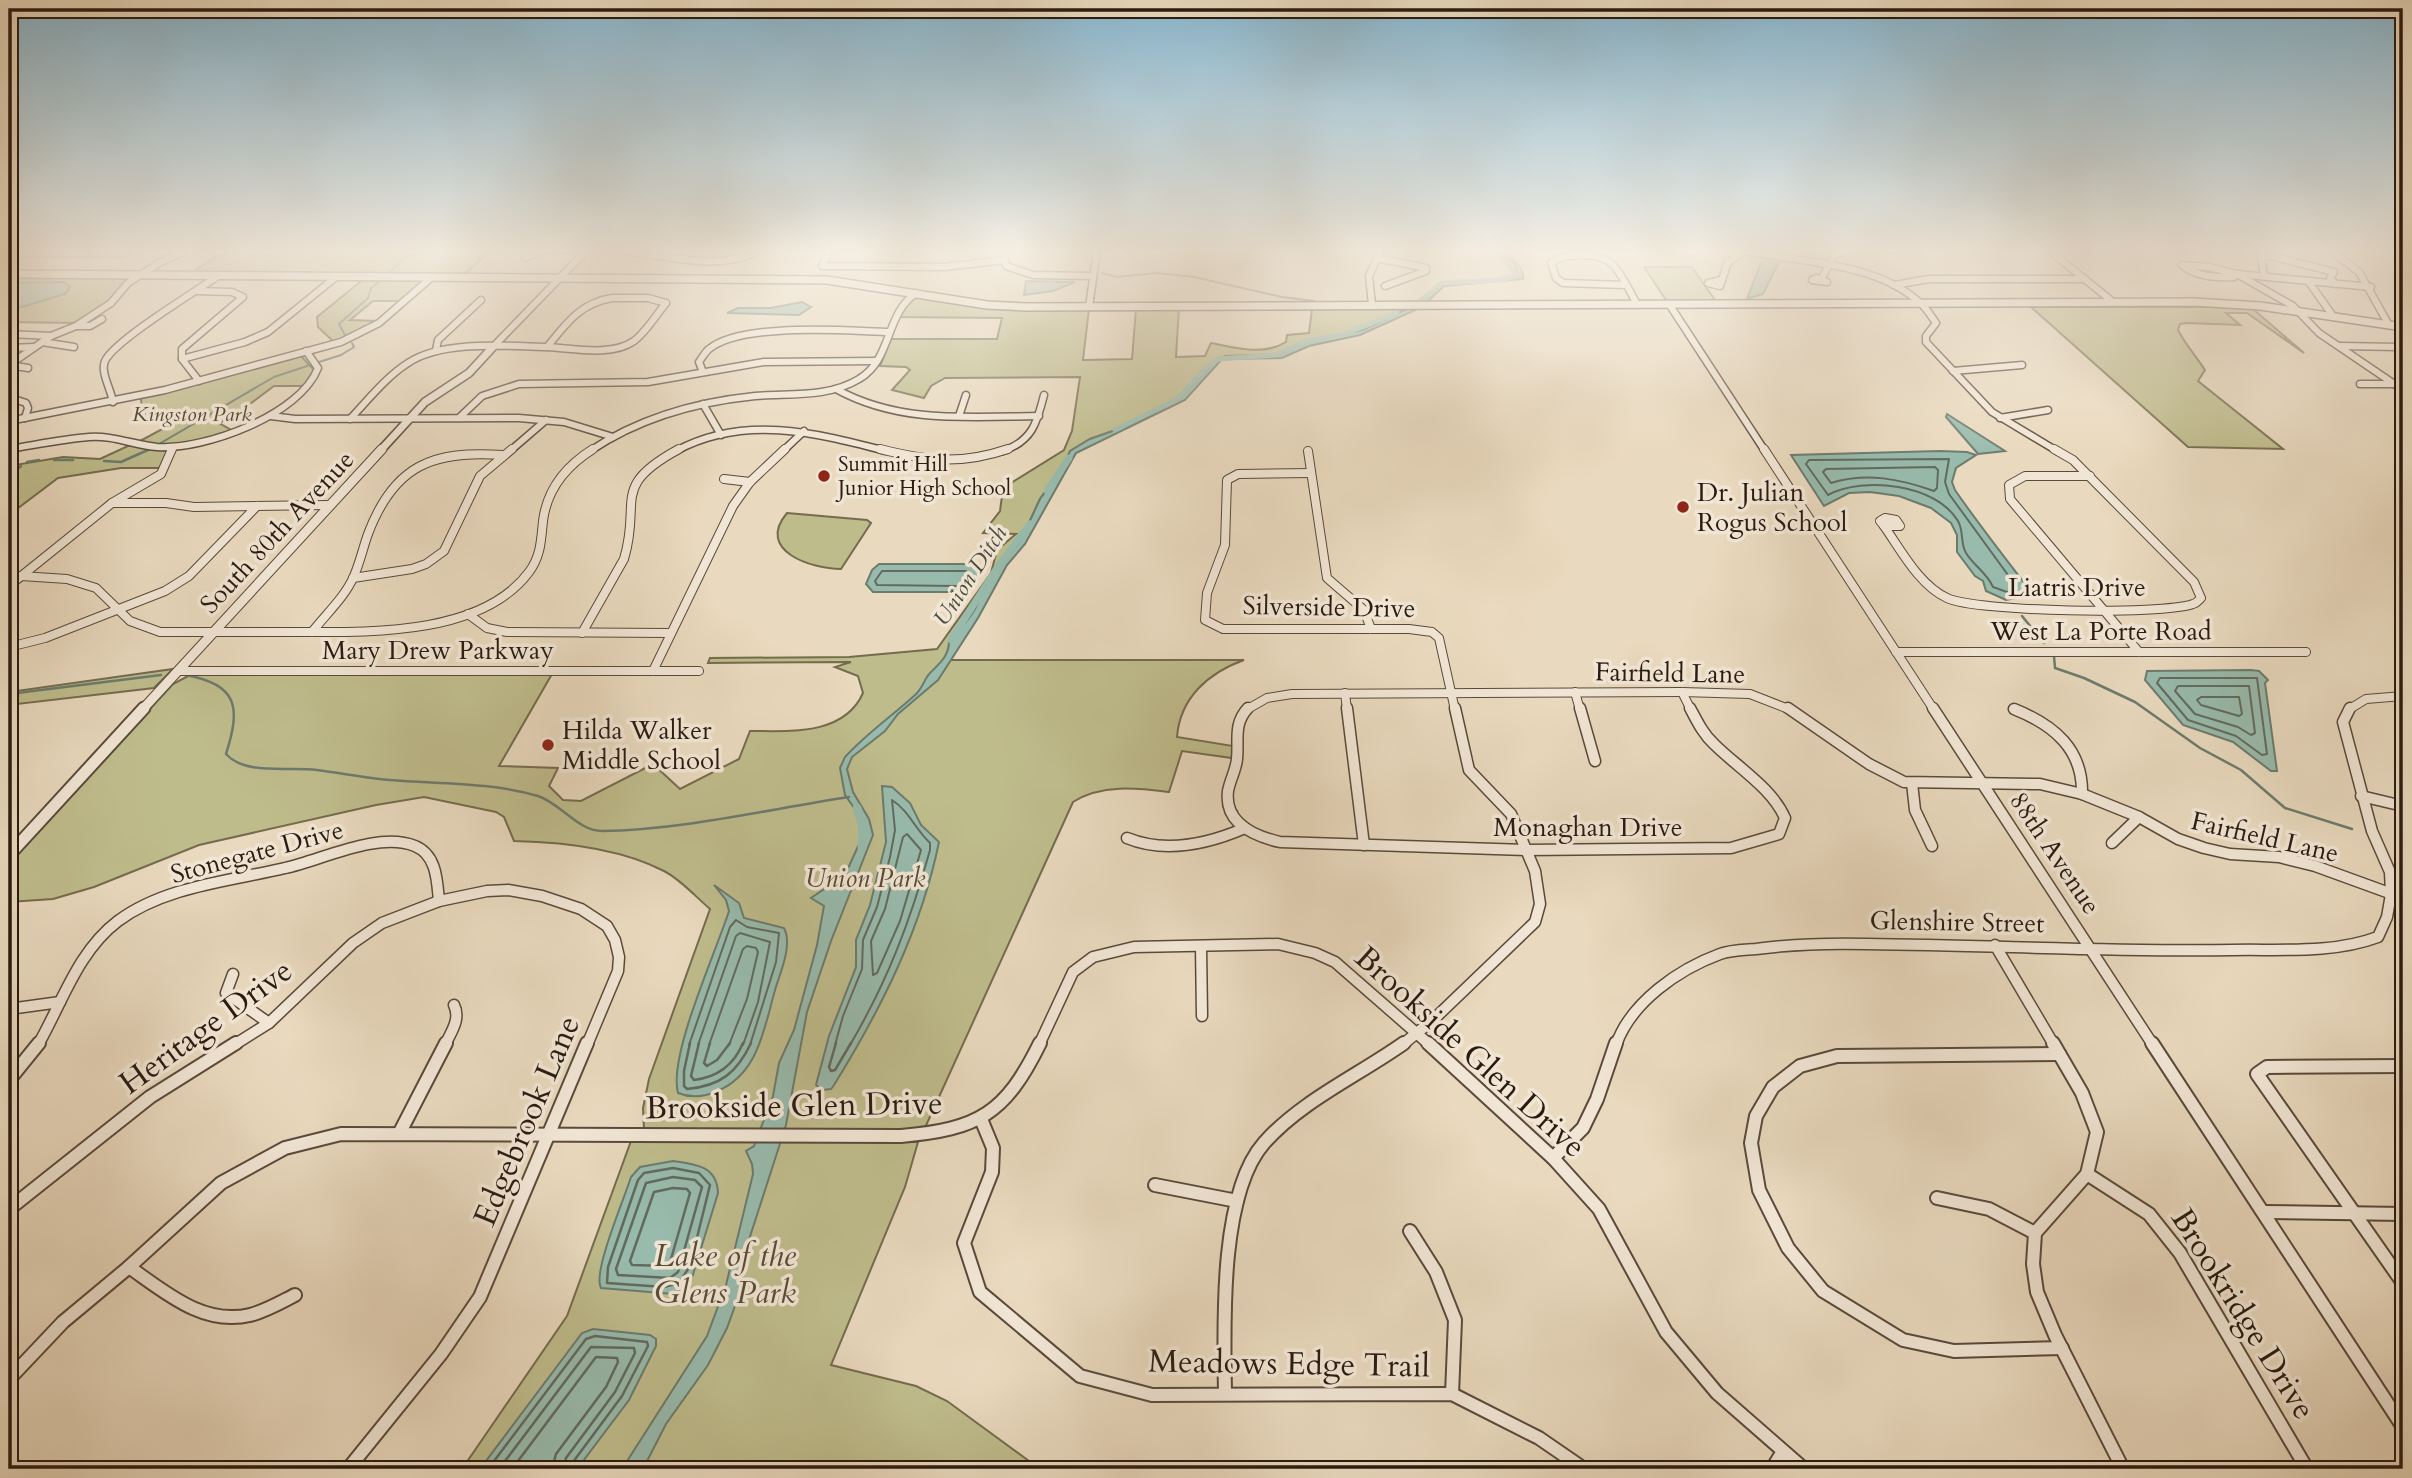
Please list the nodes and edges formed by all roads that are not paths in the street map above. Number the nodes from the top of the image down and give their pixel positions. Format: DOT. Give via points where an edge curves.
graph roads {
  1 [pos="87,319"];
  2 [pos="102,319"];
  3 [pos="156,319"];
  4 [pos="216,319"];
  5 [pos="284,319"];
  6 [pos="383,319"];
  7 [pos="461,319"];
  8 [pos="520,319"];
  9 [pos="573,319"];
  10 [pos="653,319"];
  11 [pos="895,319"];
  12 [pos="1679,319"];
  13 [pos="1932,319"];
  14 [pos="2305,319"];
  15 [pos="2352,319"];
  16 [pos="2386,319"];
  17 [pos="2389,325"];
  18 [pos="76,326"];
  19 [pos="2403,327"];
  20 [pos="889,332"];
  21 [pos="9,334"];
  22 [pos="51,336"];
  23 [pos="42,342"];
  24 [pos="2338,346"];
  25 [pos="36,347"];
  26 [pos="74,347"];
  27 [pos="2399,347"];
  28 [pos="9,348"];
  29 [pos="492,348"];
  30 [pos="546,348"];
  31 [pos="306,351"];
  32 [pos="436,351"];
  33 [pos="182,359"];
  34 [pos="877,361"];
  35 [pos="9,365"];
  36 [pos="2022,365"];
  37 [pos="28,368"];
  38 [pos="1953,371"];
  39 [pos="703,372"];
  40 [pos="199,381"];
  41 [pos="2360,384"];
  42 [pos="2399,384"];
  43 [pos="836,389"];
  44 [pos="2403,390"];
  45 [pos="966,395"];
  46 [pos="1044,395"];
  47 [pos="10,398"];
  48 [pos="113,402"];
  49 [pos="703,404"];
  50 [pos="2048,410"];
  51 [pos="271,416"];
  52 [pos="959,416"];
  53 [pos="1039,416"];
  54 [pos="25,418"];
  55 [pos="410,418"];
  56 [pos="459,418"];
  57 [pos="2000,418"];
  58 [pos="350,419"];
  59 [pos="546,420"];
  60 [pos="9,421"];
  61 [pos="804,431"];
  62 [pos="721,435"];
  63 [pos="613,437"];
  64 [pos="173,447"];
  65 [pos="9,449"];
  66 [pos="1308,451"];
  67 [pos="503,456"];
  68 [pos="1311,473"];
  69 [pos="2090,476"];
  70 [pos="724,479"];
  71 [pos="750,482"];
  72 [pos="112,503"];
  73 [pos="330,505"];
  74 [pos="257,506"];
  75 [pos="1884,526"];
  76 [pos="20,576"];
  77 [pos="353,578"];
  78 [pos="9,586"];
  79 [pos="2100,608"];
  80 [pos="117,611"];
  81 [pos="468,614"];
  82 [pos="1371,629"];
  83 [pos="312,632"];
  84 [pos="212,633"];
  85 [pos="582,633"];
  86 [pos="671,633"];
  87 [pos="9,647"];
  88 [pos="1896,652"];
  89 [pos="2139,652"];
  90 [pos="2306,652"];
  91 [pos="660,655"];
  92 [pos="178,671"];
  93 [pos="653,671"];
  94 [pos="699,671"];
  95 [pos="1575,692"];
  96 [pos="1682,692"];
  97 [pos="1345,693"];
  98 [pos="1453,693"];
  99 [pos="2403,696"];
  100 [pos="2014,709"];
  101 [pos="1595,761"];
  102 [pos="1912,783"];
  103 [pos="1982,785"];
  104 [pos="2082,794"];
  105 [pos="2361,796"];
  106 [pos="1229,806"];
  107 [pos="2403,806"];
  108 [pos="2139,817"];
  109 [pos="1245,828"];
  110 [pos="1127,838"];
  111 [pos="2112,843"];
  112 [pos="1364,845"];
  113 [pos="1932,846"];
  114 [pos="1526,850"];
  115 [pos="9,855"];
  116 [pos="2391,894"];
  117 [pos="2403,898"];
  118 [pos="439,901"];
  119 [pos="1995,945"];
  120 [pos="1201,946"];
  121 [pos="2090,947"];
  122 [pos="233,974"];
  123 [pos="60,1002"];
  124 [pos="454,1005"];
  125 [pos="9,1009"];
  126 [pos="1202,1016"];
  127 [pos="269,1023"];
  128 [pos="1417,1033"];
  129 [pos="2059,1054"];
  130 [pos="2403,1066"];
  131 [pos="9,1080"];
  132 [pos="981,1119"];
  133 [pos="399,1134"];
  134 [pos="550,1135"];
  135 [pos="1553,1158"];
  136 [pos="2087,1174"];
  137 [pos="1155,1185"];
  138 [pos="1937,1198"];
  139 [pos="1237,1201"];
  140 [pos="9,1209"];
  141 [pos="2263,1212"];
  142 [pos="2355,1214"];
  143 [pos="2403,1214"];
  144 [pos="1410,1231"];
  145 [pos="2035,1233"];
  146 [pos="129,1267"];
  147 [pos="2403,1283"];
  148 [pos="295,1295"];
  149 [pos="2062,1348"];
  150 [pos="9,1379"];
  151 [pos="1225,1392"];
  152 [pos="1452,1394"];
  153 [pos="2403,1427"];
  154 [pos="1782,1452"];
  155 [pos="348,1469"];
  156 [pos="1584,1469"];
  157 [pos="1772,1469"];
  158 [pos="1804,1469"];
  159 [pos="2123,1469"];
  160 [pos="2307,1469"];
  1 -- 18 [label="street"];
  2 -- 18 [label="street" via="90,326"];
  3 -- 48 [label="street" via="108,355 103,373"];
  4 -- 33 [label="street" via="185,345"];
  5 -- 33 [label="street" via="245,342"];
  6 -- 31 [label="street" via="344,341"];
  7 -- 32 [label="street" via="438,340"];
  8 -- 29 [label="street, South 80th Avenue"];
  9 -- 30 [label="street"];
  10 -- 30 [label="street" via="628,346"];
  11 -- 20 [label="street"];
  12 -- 88 [label="street, 88th Avenue"];
  13 -- 38 [label="street" via="1936,323 1926,342"];
  14 -- 24 [label="street"];
  15 -- 17 [label="street"];
  16 -- 17 [label="street"];
  17 -- 19 [label="street"];
  18 -- 22 [label="street"];
  20 -- 34 [label="street"];
  20 -- 39 [label="street" via="768,332 723,337 701,355"];
  21 -- 22 [label="street"];
  22 -- 23 [label="street"];
  23 -- 25 [label="street"];
  23 -- 26 [label="street"];
  24 -- 27 [label="street"];
  24 -- 42 [label="street"];
  25 -- 28 [label="street"];
  25 -- 35 [label="street"];
  29 -- 30 [label="street"];
  29 -- 32 [label="street"];
  29 -- 55 [label="street, South 80th Avenue" via="469,373 425,402"];
  31 -- 40 [label="street"];
  31 -- 51 [label="street" via="318,368 317,375"];
  32 -- 58 [label="street" via="410,361"];
  33 -- 40 [label="street"];
  34 -- 39 [label="street" via="764,362"];
  34 -- 43 [label="street" via="862,379"];
  35 -- 37 [label="street"];
  36 -- 38 [label="street"];
  38 -- 57 [label="street"];
  39 -- 56 [label="street" via="634,383 512,386 482,396"];
  40 -- 48 [label="street"];
  41 -- 42 [label="street"];
  42 -- 44 [label="street"];
  43 -- 49 [label="street"];
  43 -- 52 [label="street" via="849,399 905,413"];
  45 -- 52 [label="street"];
  46 -- 53 [label="street"];
  47 -- 54 [label="street" via="26,403"];
  48 -- 54 [label="street"];
  49 -- 62 [label="street"];
  49 -- 63 [label="street" via="649,420"];
  50 -- 57 [label="street"];
  51 -- 58 [label="street"];
  51 -- 64 [label="street" via="195,444"];
  52 -- 53 [label="street"];
  53 -- 61 [label="street" via="1032,432 1017,444 961,460 906,456"];
  54 -- 60 [label="street"];
  55 -- 56 [label="street"];
  55 -- 58 [label="street"];
  55 -- 73 [label="street, South 80th Avenue"];
  56 -- 59 [label="street"];
  57 -- 69 [label="street" via="2067,456"];
  59 -- 63 [label="street"];
  59 -- 67 [label="street"];
  61 -- 62 [label="street"];
  61 -- 71 [label="street"];
  62 -- 85 [label="street" via="666,456 631,487 625,558"];
  63 -- 81 [label="street" via="559,477 548,496 539,554 529,571 510,590"];
  64 -- 65 [label="street" via="90,437"];
  64 -- 72 [label="street" via="161,474"];
  66 -- 68 [label="street"];
  67 -- 77 [label="street" via="480,476 444,551 412,569"];
  67 -- 77 [label="street" via="461,452 425,460 408,473 376,516"];
  68 -- 82 [label="street" via="1327,578 1364,607"];
  68 -- 82 [label="street, Silverside Drive" via="1238,474 1227,480 1226,540 1206,600 1205,620 1215,627 1233,629"];
  69 -- 79 [label="street" via="2025,476 2009,485 2010,499"];
  69 -- 79 [label="street, Liatris Drive" via="2194,582 2202,598 2184,607"];
  70 -- 71 [label="street"];
  71 -- 86 [label="street" via="733,506"];
  72 -- 74 [label="street"];
  72 -- 76 [label="street"];
  73 -- 74 [label="street"];
  73 -- 84 [label="street, South 80th Avenue"];
  74 -- 80 [label="street" via="183,580"];
  75 -- 79 [label="street, Liatris Drive" via="1925,582 1950,601 2000,608"];
  76 -- 78 [label="street"];
  76 -- 80 [label="street" via="83,582 96,588"];
  77 -- 83 [label="street"];
  79 -- 89 [label="street"];
  80 -- 84 [label="street" via="141,627 160,632"];
  80 -- 87 [label="street"];
  81 -- 83 [label="street" via="390,632"];
  81 -- 85 [label="street" via="498,631"];
  82 -- 98 [label="street, Silverside Drive" via="1432,632 1442,645"];
  83 -- 84 [label="street"];
  84 -- 92 [label="street, South 80th Avenue"];
  85 -- 86 [label="street"];
  86 -- 91 [label="street"];
  88 -- 89 [label="street, West La Porte Road"];
  88 -- 103 [label="street, 88th Avenue"];
  89 -- 90 [label="street, West La Porte Road"];
  91 -- 93 [label="street"];
  92 -- 93 [label="street, Mary Drew Parkway"];
  92 -- 115 [label="street, South 80th Avenue"];
  93 -- 94 [label="street, Mary Drew Parkway"];
  95 -- 96 [label="street, Fairfield Lane"];
  95 -- 98 [label="street, Fairfield Lane"];
  95 -- 101 [label="street"];
  96 -- 102 [label="street, Fairfield Lane" via="1741,692 1770,699 1884,774"];
  96 -- 114 [label="street, Monaghan Drive" via="1712,743 1779,804 1785,818 1779,834 1731,848"];
  97 -- 98 [label="street, Fairfield Lane"];
  97 -- 106 [label="street, Fairfield Lane" via="1278,695 1249,708 1238,723"];
  97 -- 112 [label="street"];
  98 -- 114 [label="street, Silverside Drive" via="1469,770 1511,814"];
  99 -- 105 [label="street, Glenshire Street" via="2369,698 2352,705 2344,715"];
  100 -- 104 [label="street" via="2050,729 2068,746 2081,768"];
  102 -- 103 [label="street, Fairfield Lane"];
  102 -- 113 [label="street" via="1915,810"];
  103 -- 104 [label="street, Fairfield Lane" via="2040,785"];
  103 -- 121 [label="street, 88th Avenue"];
  104 -- 108 [label="street, Fairfield Lane"];
  105 -- 107 [label="street"];
  105 -- 116 [label="street, Glenshire Street" via="2387,860"];
  106 -- 109 [label="street, Monaghan Drive"];
  108 -- 111 [label="street"];
  108 -- 116 [label="street, Fairfield Lane" via="2204,848 2279,857"];
  109 -- 110 [label="street" via="1200,844 1145,845"];
  109 -- 112 [label="street, Monaghan Drive" via="1283,844"];
  112 -- 114 [label="street, Monaghan Drive"];
  114 -- 128 [label="street, Silverside Drive" via="1540,904 1535,922"];
  116 -- 117 [label="street, Fairfield Lane"];
  116 -- 121 [label="street, Glenshire Street" via="2378,937 2351,947 2176,951"];
  118 -- 123 [label="street, Stonegate Drive" via="431,857 415,845 399,842 204,885 127,915 104,932"];
  118 -- 127 [label="street, Heritage Drive" via="382,923 353,943"];
  118 -- 134 [label="street, Edgebrook Lane" via="487,891 524,891 596,917 615,940 618,971"];
  119 -- 121 [label="street, Glenshire Street"];
  119 -- 129 [label="street"];
  119 -- 135 [label="street, Glenshire Street" via="1764,946 1722,953 1681,972 1622,1027 1583,1128"];
  120 -- 126 [label="street"];
  120 -- 128 [label="street, Brookside Glen Drive" via="1278,944 1315,953 1335,962"];
  120 -- 132 [label="street, Brookside Glen Drive" via="1118,948 1083,963 1067,982 1022,1082"];
  121 -- 141 [label="street, 88th Avenue"];
  122 -- 127 [label="street" via="226,993"];
  123 -- 125 [label="street"];
  123 -- 131 [label="street, Stonegate Drive" via="36,1048"];
  124 -- 133 [label="street" via="456,1023"];
  127 -- 140 [label="street, Heritage Drive" via="150,1097"];
  128 -- 135 [label="street, Brookside Glen Drive"];
  128 -- 139 [label="street, Silverside Drive" via="1282,1127 1255,1154"];
  129 -- 136 [label="street" via="2082,1093 2097,1132"];
  129 -- 149 [label="street" via="1837,1056 1800,1066 1773,1087 1756,1116 1751,1143 1759,1190 1788,1248 1823,1291 1903,1340 1954,1351"];
  130 -- 142 [label="street" via="2267,1067 2257,1074"];
  132 -- 134 [label="street, Brookside Glen Drive" via="923,1136"];
  132 -- 151 [label="street, Meadows Edge Trail" via="993,1148 992,1172 964,1243 980,1292 1080,1376 1152,1395"];
  133 -- 134 [label="street, Brookside Glen Drive"];
  133 -- 146 [label="street, Brookside Glen Drive" via="341,1134 285,1148 221,1183"];
  134 -- 155 [label="street, Edgebrook Lane" via="480,1297 441,1354"];
  135 -- 154 [label="street, Brookside Glen Drive" via="1600,1209 1666,1332 1717,1394"];
  136 -- 145 [label="street"];
  136 -- 160 [label="street, Brookridge Drive" via="2148,1214 2180,1253"];
  137 -- 139 [label="street"];
  138 -- 145 [label="street" via="1989,1209"];
  139 -- 151 [label="street, Silverside Drive" via="1225,1310"];
  141 -- 142 [label="street"];
  141 -- 153 [label="street, 88th Avenue"];
  142 -- 143 [label="street"];
  142 -- 147 [label="street"];
  144 -- 152 [label="street" via="1436,1272 1455,1320"];
  145 -- 149 [label="street" via="2037,1292"];
  146 -- 148 [label="street" via="212,1318 249,1316"];
  146 -- 150 [label="street, Brookside Glen Drive" via="63,1322"];
  149 -- 159 [label="street"];
  151 -- 152 [label="street, Meadows Edge Trail"];
  152 -- 156 [label="street, Meadows Edge Trail" via="1539,1438"];
  154 -- 157 [label="street"];
  154 -- 158 [label="street, Brookside Glen Drive"];
}
